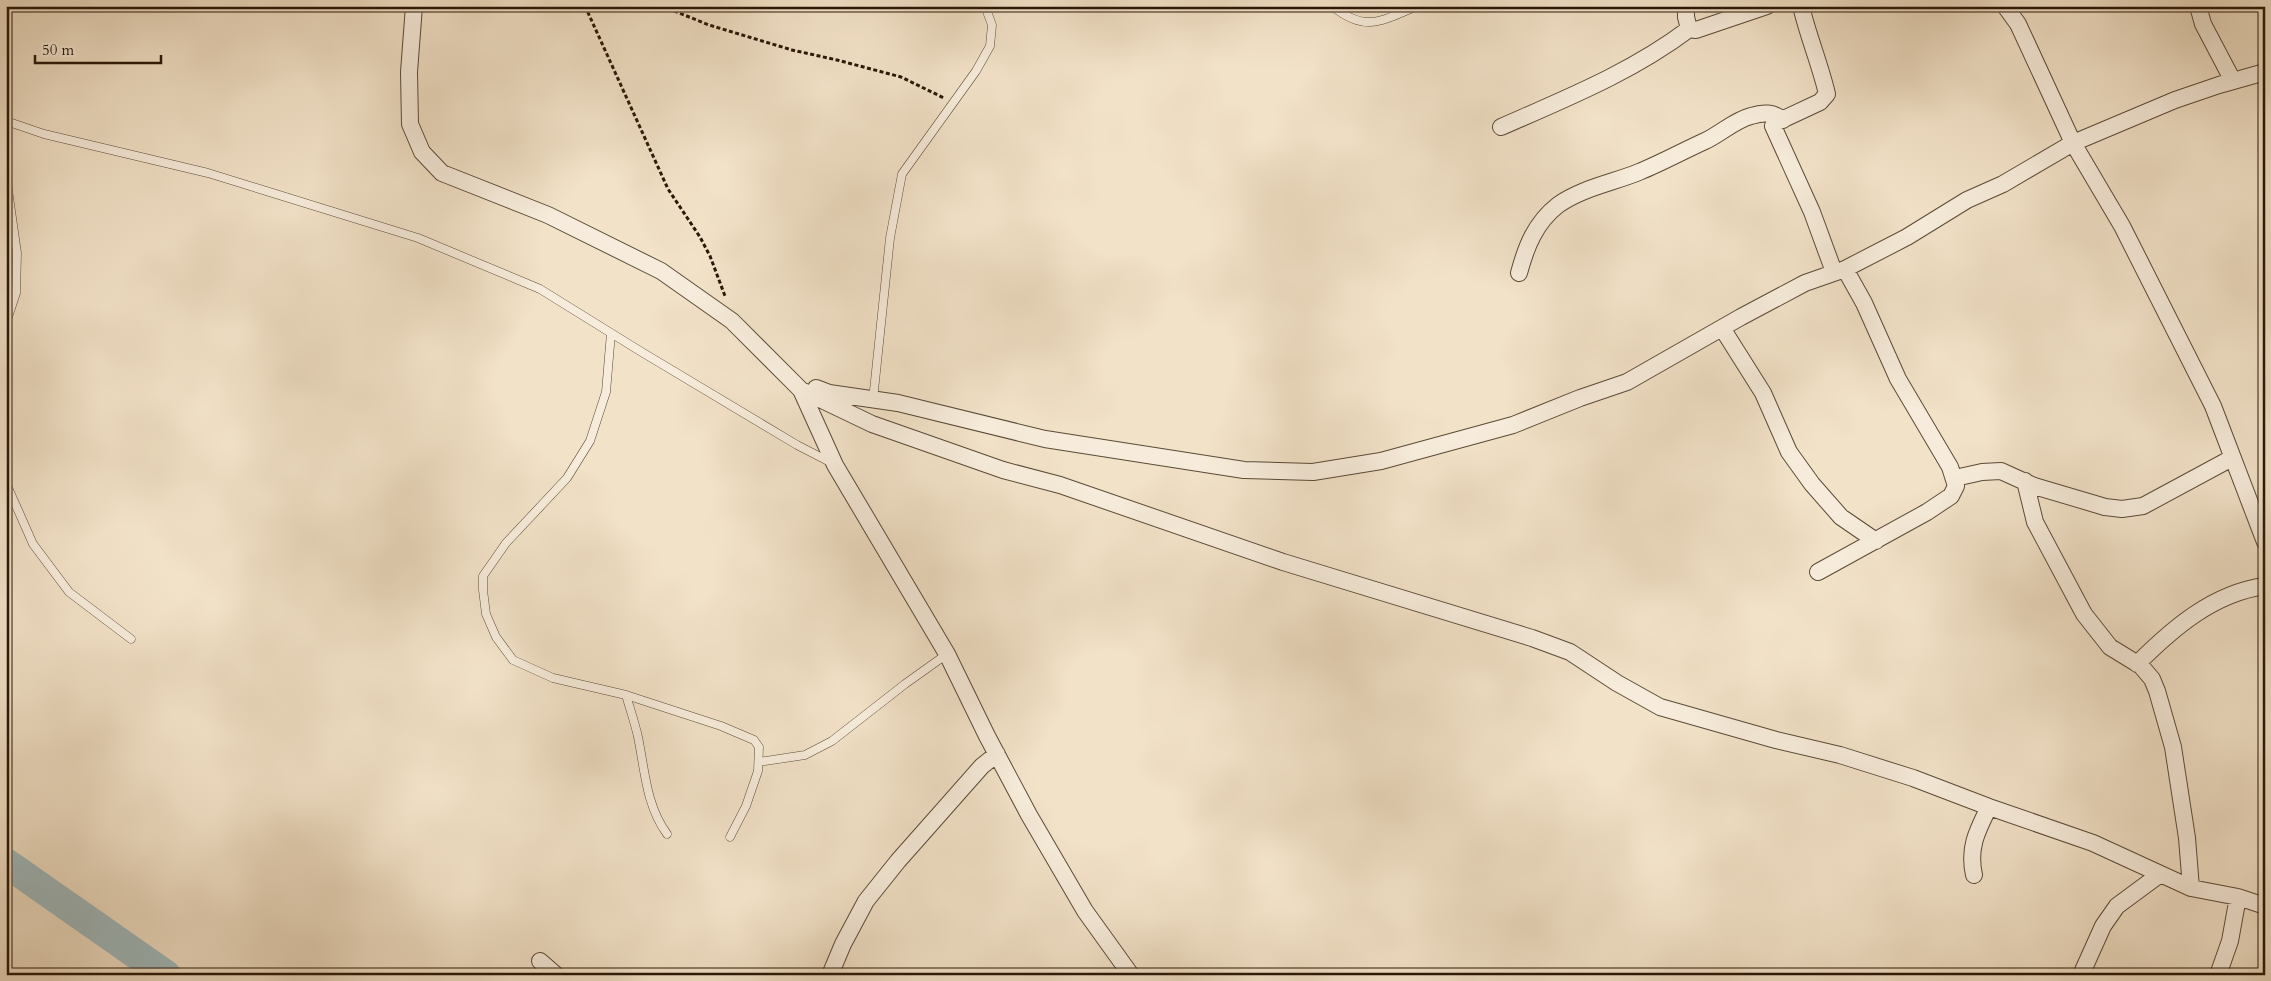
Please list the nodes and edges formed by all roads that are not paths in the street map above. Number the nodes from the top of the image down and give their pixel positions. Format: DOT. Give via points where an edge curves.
graph roads {
  1 [pos="414,6"];
  2 [pos="985,6"];
  3 [pos="1332,6"];
  4 [pos="1417,6"];
  5 [pos="1686,6"];
  6 [pos="1768,6"];
  7 [pos="1801,6"];
  8 [pos="2006,6"];
  9 [pos="2198,6"];
  10 [pos="1689,29"];
  11 [pos="2265,72"];
  12 [pos="2233,81"];
  13 [pos="1784,120"];
  14 [pos="6,121"];
  15 [pos="1501,127"];
  16 [pos="2073,143"];
  17 [pos="6,176"];
  18 [pos="1840,271"];
  19 [pos="1519,273"];
  20 [pos="6,323"];
  21 [pos="1722,328"];
  22 [pos="611,333"];
  23 [pos="784,374"];
  24 [pos="800,390"];
  25 [pos="873,400"];
  26 [pos="2232,458"];
  27 [pos="835,465"];
  28 [pos="1955,478"];
  29 [pos="2025,481"];
  30 [pos="6,483"];
  31 [pos="1876,541"];
  32 [pos="2265,542"];
  33 [pos="1818,572"];
  34 [pos="2265,586"];
  35 [pos="131,638"];
  36 [pos="947,654"];
  37 [pos="2137,664"];
  38 [pos="626,695"];
  39 [pos="997,754"];
  40 [pos="759,762"];
  41 [pos="1989,807"];
  42 [pos="667,834"];
  43 [pos="730,838"];
  44 [pos="1974,875"];
  45 [pos="2159,875"];
  46 [pos="2192,888"];
  47 [pos="2238,897"];
  48 [pos="2265,906"];
  49 [pos="540,961"];
  50 [pos="556,975"];
  51 [pos="830,975"];
  52 [pos="1131,975"];
  53 [pos="2081,975"];
  54 [pos="2218,975"];
  1 -- 23 [label="street" via="409,72 410,124 422,152 442,173 548,215 661,271 732,321"];
  2 -- 25 [label="lane" via="992,26 990,46 902,174 890,238"];
  3 -- 4 [label="lane" via="1345,17 1361,23 1382,20"];
  5 -- 10 [label="street"];
  6 -- 10 [label="street" via="1696,30"];
  7 -- 13 [label="street" via="1827,94 1820,102"];
  8 -- 16 [label="street" via="2018,24"];
  9 -- 12 [label="street" via="2203,24"];
  10 -- 15 [label="street" via="1667,46 1612,78"];
  11 -- 12 [label="street"];
  12 -- 16 [label="street" via="2175,100"];
  13 -- 18 [label="street" via="1775,123 1774,131"];
  13 -- 19 [label="street" via="1768,112 1749,116 1715,137 1639,172 1584,190 1566,200 1538,225 1525,250"];
  14 -- 22 [label="lane" via="44,134 208,173 418,238 540,289"];
  16 -- 18 [label="street"];
  16 -- 26 [label="street" via="2122,226 2213,406"];
  17 -- 20 [label="lane" via="17,253 16,293"];
  18 -- 21 [label="street" via="1805,283"];
  18 -- 28 [label="street" via="1864,303 1898,379"];
  21 -- 25 [label="street" via="1628,382 1513,425 1381,461 1313,472 1244,470 1045,439 898,403"];
  21 -- 31 [label="street" via="1763,393 1790,452 1812,484 1841,517"];
  22 -- 27 [label="lane"];
  22 -- 38 [label="lane" via="606,392 590,441 567,478 492,562 483,576 483,590 486,614 496,637 513,660 553,678"];
  23 -- 24 [label="street"];
  23 -- 25 [label="street" via="828,394"];
  24 -- 27 [label="street"];
  24 -- 41 [label="street" via="872,424 1003,470 1060,485 1293,565 1570,652 1660,707 1840,755"];
  26 -- 29 [label="street" via="2143,506 2122,509 2105,507"];
  26 -- 32 [label="street"];
  27 -- 36 [label="street"];
  28 -- 29 [label="street" via="2001,471"];
  28 -- 31 [label="street" via="1956,486 1951,496"];
  29 -- 37 [label="street" via="2035,522 2084,614 2110,647"];
  30 -- 35 [label="lane" via="33,544 68,592"];
  31 -- 33 [label="street"];
  34 -- 37 [label="street" via="2254,587 2198,610"];
  36 -- 39 [label="street"];
  36 -- 40 [label="lane" via="832,741 805,755"];
  37 -- 46 [label="street" via="2152,679 2173,747"];
  38 -- 40 [label="lane" via="754,740 759,747"];
  38 -- 42 [label="lane" via="638,737 650,803"];
  39 -- 51 [label="street" via="982,766 866,901"];
  39 -- 52 [label="street" via="1085,911"];
  40 -- 43 [label="lane" via="746,806"];
  41 -- 44 [label="street" via="1973,847"];
  41 -- 45 [label="street" via="2092,843"];
  45 -- 46 [label="street"];
  45 -- 53 [label="street" via="2117,906 2103,926"];
  46 -- 47 [label="street"];
  47 -- 48 [label="street"];
  47 -- 54 [label="street" via="2230,941"];
  49 -- 50 [label="street"];
}
